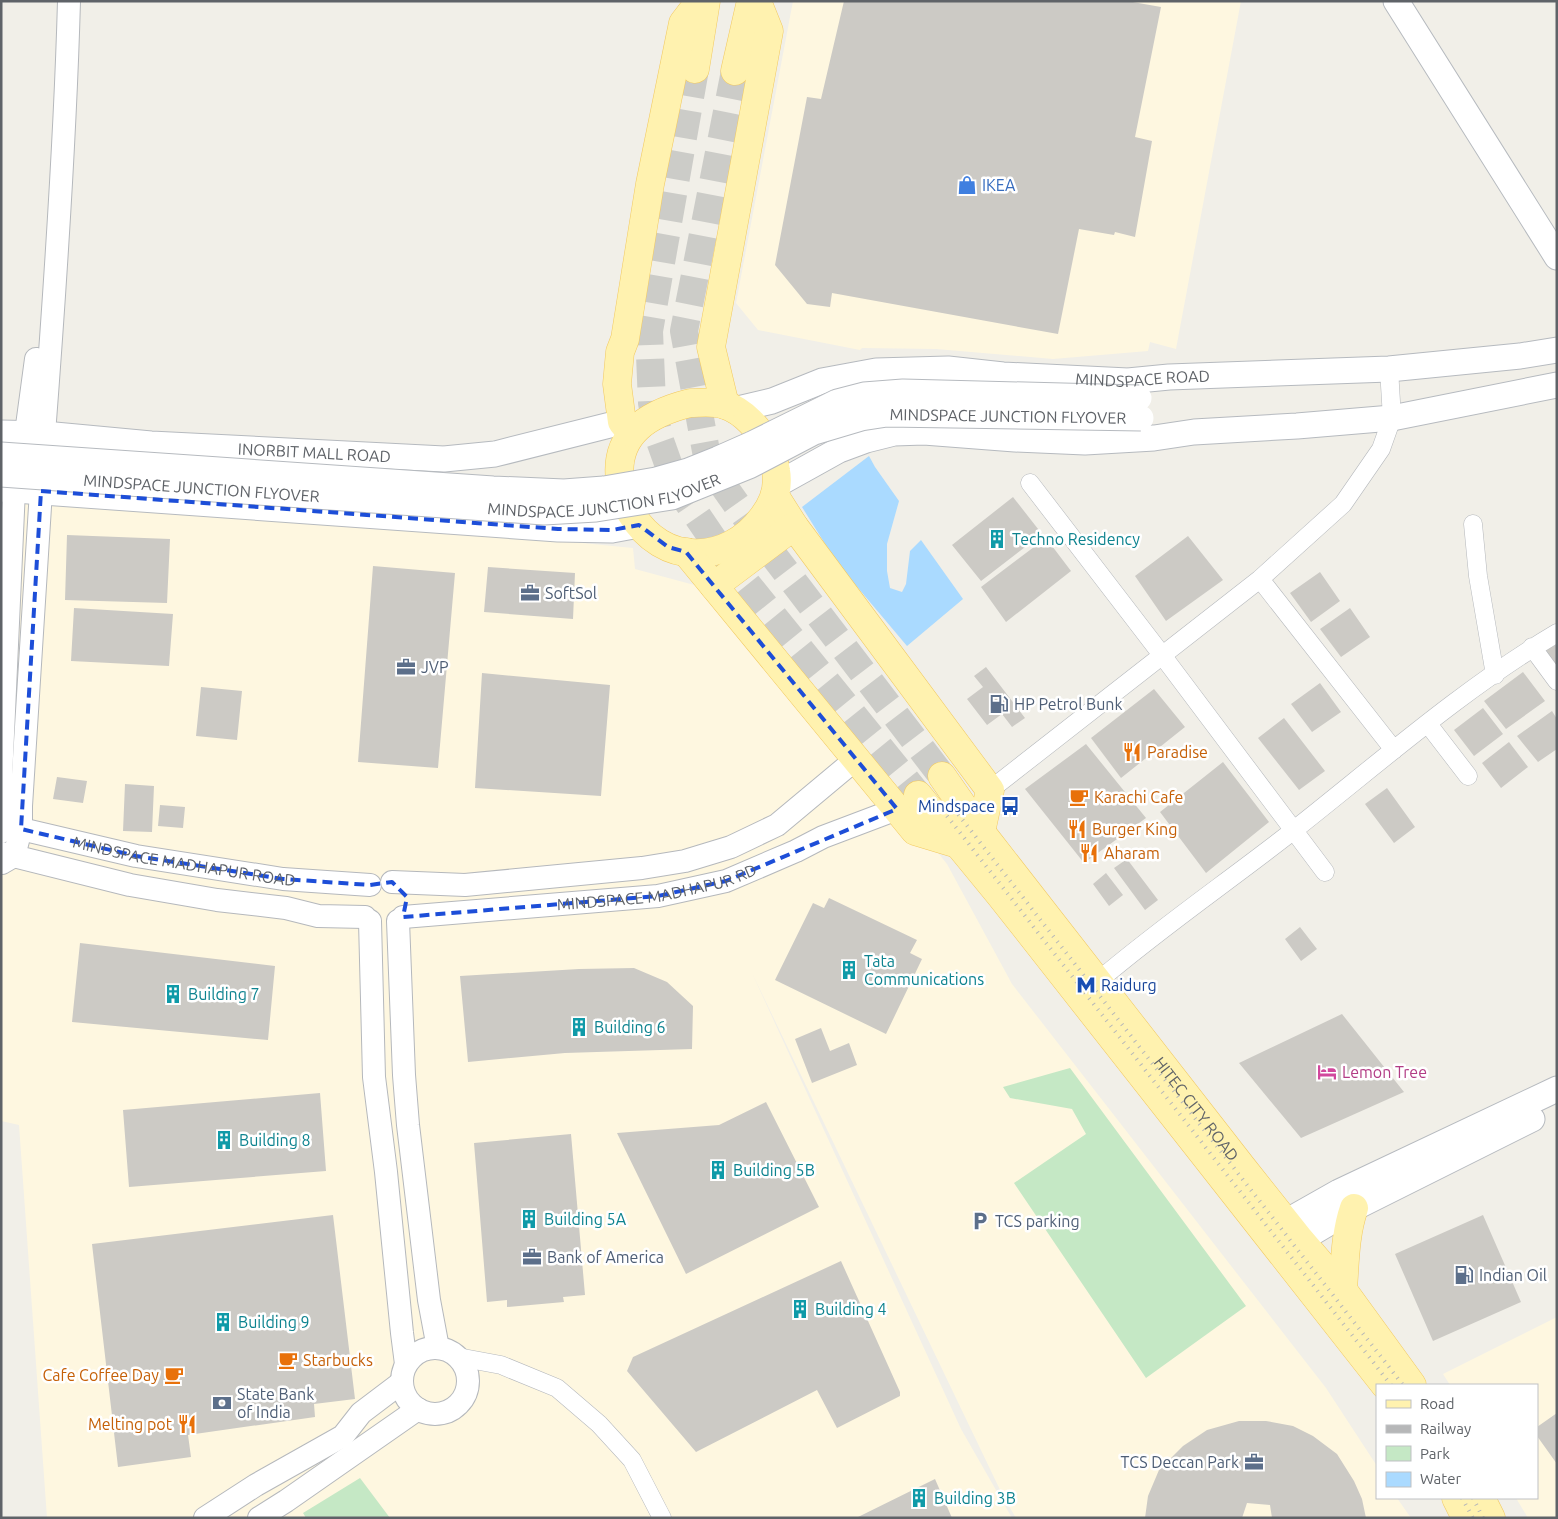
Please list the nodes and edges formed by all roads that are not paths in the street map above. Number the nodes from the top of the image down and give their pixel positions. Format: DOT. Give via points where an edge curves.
graph roads {
  1 [pos="56,1"];
  2 [pos="69,1"];
  3 [pos="700,1"];
  4 [pos="706,1"];
  5 [pos="751,1"];
  6 [pos="756,1"];
  7 [pos="1396,1"];
  8 [pos="695,68"];
  9 [pos="735,71"];
  10 [pos="1557,257"];
  11 [pos="47,302"];
  12 [pos="1555,347"];
  13 [pos="1388,369"];
  14 [pos="1182,377"];
  15 [pos="1557,385"];
  16 [pos="730,408"];
  17 [pos="1140,408"];
  18 [pos="1392,418"];
  19 [pos="632,426"];
  20 [pos="1194,432"];
  21 [pos="1,433"];
  22 [pos="35,433"];
  23 [pos="299,451"];
  24 [pos="1,454"];
  25 [pos="5,484"];
  26 [pos="1030,484"];
  27 [pos="775,490"];
  28 [pos="41,491"];
  29 [pos="291,510"];
  30 [pos="639,524"];
  31 [pos="1473,524"];
  32 [pos="794,526"];
  33 [pos="686,552"];
  34 [pos="1260,579"];
  35 [pos="714,586"];
  36 [pos="1557,632"];
  37 [pos="1532,648"];
  38 [pos="1162,655"];
  39 [pos="1495,675"];
  40 [pos="1557,681"];
  41 [pos="1428,724"];
  42 [pos="1394,750"];
  43 [pos="856,759"];
  44 [pos="942,776"];
  45 [pos="1468,776"];
  46 [pos="990,790"];
  47 [pos="908,802"];
  48 [pos="792,812"];
  49 [pos="7,825"];
  50 [pos="1294,830"];
  51 [pos="969,838"];
  52 [pos="814,842"];
  53 [pos="738,844"];
  54 [pos="6,857"];
  55 [pos="754,869"];
  56 [pos="1325,872"];
  57 [pos="381,883"];
  58 [pos="368,919"];
  59 [pos="400,919"];
  60 [pos="1097,982"];
  61 [pos="1557,1089"];
  62 [pos="1557,1107"];
  63 [pos="1354,1208"];
  64 [pos="1293,1231"];
  65 [pos="1343,1290"];
  66 [pos="438,1348"];
  67 [pos="458,1357"];
  68 [pos="404,1373"];
  69 [pos="1384,1384"];
  70 [pos="1411,1384"];
  71 [pos="418,1409"];
  72 [pos="1456,1499"];
  73 [pos="1482,1499"];
  74 [pos="206,1518"];
  75 [pos="259,1518"];
  76 [pos="662,1518"];
  77 [pos="1466,1518"];
  78 [pos="1492,1518"];
  1 -- 11 [label="street"];
  2 -- 11 [label="street" via="67,66"];
  3 -- 19 [label="main road" via="683,23 650,184 625,339 634,351"];
  4 -- 8 [label="main road"];
  5 -- 9 [label="main road"];
  6 -- 16 [label="main road" via="769,31 712,347"];
  7 -- 10 [label="main road"];
  11 -- 22 [label="street" via="37,354"];
  12 -- 13 [label="main road, MINDSPACE ROAD" via="1520,356"];
  13 -- 14 [label="main road, MINDSPACE ROAD"];
  13 -- 18 [label="street"];
  14 -- 16 [label="main road, MINDSPACE ROAD" via="1128,381 948,369 876,371 822,381 772,401"];
  14 -- 17 [label="main road, MINDSPACE JUNCTION FLYOVER"];
  15 -- 18 [label="main road"];
  16 -- 19 [label="main road" via="690,402 668,408"];
  16 -- 27 [label="main road" via="751,422 764,438 776,471"];
  17 -- 20 [label="main road, MINDSPACE JUNCTION FLYOVER"];
  17 -- 24 [label="main road, MINDSPACE JUNCTION FLYOVER, bridge" via="903,392 864,395 838,402 688,471 629,485 564,492"];
  17 -- 25 [label="main road, MINDSPACE JUNCTION FLYOVER, bridge" via="887,414 862,418 814,432 749,466 672,497 553,512"];
  18 -- 20 [label="main road"];
  18 -- 34 [label="street" via="1381,449 1343,504"];
  19 -- 23 [label="main road, INORBIT MALL ROAD" via="495,454 444,459"];
  19 -- 30 [label="main road" via="618,469 622,492"];
  20 -- 27 [label="main road" via="1085,442 894,433 839,450"];
  21 -- 22 [label="main road, INORBIT MALL ROAD"];
  22 -- 23 [label="main road, INORBIT MALL ROAD" via="151,444"];
  23 -- 29 [label="main road"];
  25 -- 28 [label="main road"];
  25 -- 49 [label="street" via="1,778"];
  26 -- 38 [label="street"];
  27 -- 32 [label="main road"];
  27 -- 33 [label="main road" via="766,513 740,541 705,553"];
  28 -- 29 [label="main road"];
  28 -- 49 [label="street" via="21,806"];
  29 -- 30 [label="main road" via="558,529 612,530"];
  30 -- 33 [label="main road" via="652,538"];
  31 -- 39 [label="street" via="1478,576"];
  32 -- 35 [label="main road"];
  32 -- 46 [label="main road"];
  33 -- 35 [label="main road"];
  34 -- 38 [label="street"];
  34 -- 42 [label="street"];
  35 -- 43 [label="main road"];
  36 -- 37 [label="street"];
  37 -- 39 [label="street"];
  37 -- 40 [label="street"];
  38 -- 46 [label="street"];
  38 -- 50 [label="street"];
  39 -- 41 [label="street"];
  41 -- 42 [label="street"];
  41 -- 45 [label="street"];
  42 -- 50 [label="street"];
  43 -- 47 [label="main road"];
  43 -- 48 [label="street, MINDSPACE MADHAPUR ROAD"];
  44 -- 51 [label="main road"];
  46 -- 51 [label="main road"];
  47 -- 51 [label="main road" via="916,831"];
  47 -- 52 [label="street, MINDSPACE MADHAPUR RD"];
  48 -- 52 [label="street"];
  48 -- 53 [label="street, MINDSPACE MADHAPUR ROAD" via="777,825"];
  49 -- 54 [label="street"];
  49 -- 57 [label="street, MINDSPACE MADHAPUR ROAD" via="136,856 282,879"];
  50 -- 56 [label="street"];
  50 -- 60 [label="street"];
  51 -- 60 [label="main road, HITEC CITY ROAD"];
  51 -- 69 [label="main road, HITEC CITY ROAD"];
  52 -- 55 [label="street, MINDSPACE MADHAPUR RD"];
  53 -- 55 [label="street"];
  53 -- 57 [label="street, MINDSPACE MADHAPUR ROAD" via="685,861 642,868 464,885"];
  54 -- 58 [label="street, MINDSPACE MADHAPUR ROAD" via="140,887 286,908 318,916"];
  55 -- 59 [label="street, MINDSPACE MADHAPUR RD" via="726,881 658,896"];
  57 -- 58 [label="street" via="364,892 361,900 361,909"];
  57 -- 59 [label="street" via="401,888 406,897 407,907"];
  58 -- 59 [label="street" via="376,926 391,926"];
  58 -- 68 [label="street" via="373,1060"];
  59 -- 66 [label="street" via="408,1125 429,1300"];
  60 -- 64 [label="main road, HITEC CITY ROAD"];
  61 -- 64 [label="main road" via="1339,1192"];
  62 -- 63 [label="main road"];
  63 -- 64 [label="main road"];
  63 -- 65 [label="main road" via="1349,1222"];
  64 -- 65 [label="main road, HITEC CITY ROAD"];
  65 -- 70 [label="main road, HITEC CITY ROAD"];
  66 -- 67 [label="street" via="449,1350"];
  66 -- 68 [label="street" via="420,1352"];
  67 -- 71 [label="street" via="466,1368 468,1382 464,1396 444,1413 430,1414"];
  67 -- 76 [label="street" via="501,1365 557,1388 599,1424 632,1460"];
  68 -- 71 [label="street" via="406,1398"];
  68 -- 74 [label="street" via="360,1413 343,1436 256,1485"];
  71 -- 75 [label="street"];
  72 -- 77 [label="main road"];
  73 -- 78 [label="main road"];
}
